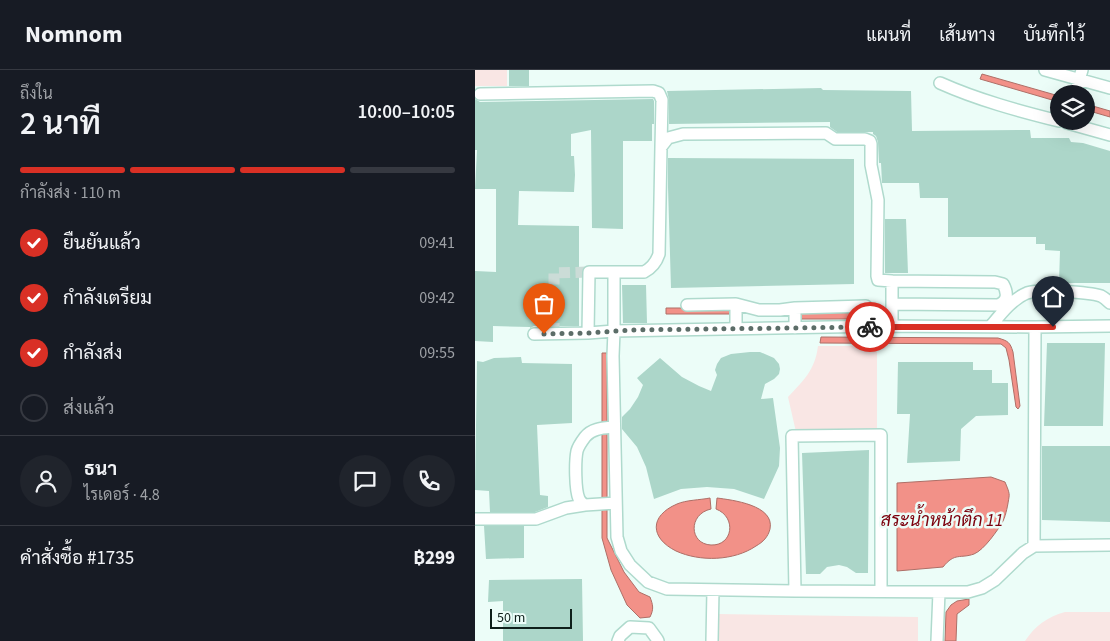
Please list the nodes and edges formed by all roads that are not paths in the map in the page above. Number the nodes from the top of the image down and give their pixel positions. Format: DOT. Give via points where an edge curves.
graph roads {
  1 [pos="1045,70"];
  2 [pos="1081,74"];
  3 [pos="940,83"];
  4 [pos="1110,88"];
  5 [pos="480,94"];
  6 [pos="1050,117"];
  7 [pos="1094,130"];
  8 [pos="1110,135"];
  9 [pos="661,147"];
  10 [pos="614,272"];
  11 [pos="892,281"];
  12 [pos="1110,303"];
  13 [pos="735,304"];
  14 [pos="892,304"];
  15 [pos="687,305"];
  16 [pos="866,306"];
  17 [pos="795,308"];
  18 [pos="892,326"];
  19 [pos="1110,326"];
  20 [pos="991,327"];
  21 [pos="735,328"];
  22 [pos="795,328"];
  23 [pos="1035,328"];
  24 [pos="614,330"];
  25 [pos="588,333"];
  26 [pos="534,334"];
  27 [pos="608,428"];
  28 [pos="608,503"];
  29 [pos="585,505"];
  30 [pos="475,520"];
  31 [pos="1110,545"];
  32 [pos="1034,546"];
  33 [pos="713,590"];
  34 [pos="795,591"];
  35 [pos="881,591"];
  36 [pos="939,592"];
  37 [pos="619,641"];
  38 [pos="658,641"];
  39 [pos="712,641"];
  40 [pos="937,641"];
  1 -- 2 [label="street"];
  2 -- 4 [label="street"];
  3 -- 6 [label="street" via="962,93"];
  5 -- 9 [label="street" via="653,90 662,100"];
  7 -- 8 [label="street"];
  9 -- 10 [label="street" via="659,254 656,262 644,272"];
  9 -- 11 [label="street" via="668,138 683,134 826,133 835,139 870,141 878,200 877,280"];
  10 -- 24 [label="street"];
  10 -- 25 [label="street" via="589,272"];
  11 -- 14 [label="street"];
  11 -- 14 [label="street" via="995,282 1003,284 1007,293 1005,301 998,305"];
  12 -- 20 [label="street" via="1102,296 1084,293 1028,293 1009,306"];
  13 -- 15 [label="street"];
  13 -- 17 [label="street" via="759,310"];
  13 -- 21 [label="street"];
  14 -- 18 [label="street"];
  16 -- 17 [label="street"];
  17 -- 22 [label="street"];
  18 -- 20 [label="street"];
  18 -- 22 [label="street"];
  19 -- 23 [label="street"];
  20 -- 23 [label="street"];
  21 -- 22 [label="street"];
  21 -- 24 [label="street"];
  23 -- 32 [label="street"];
  24 -- 25 [label="street"];
  24 -- 27 [label="street"];
  25 -- 26 [label="street"];
  27 -- 28 [label="street"];
  27 -- 29 [label="street" via="589,433 577,453 577,494"];
  28 -- 29 [label="street"];
  28 -- 33 [label="street" via="621,551 629,565 648,582 667,589"];
  29 -- 30 [label="street" via="536,519"];
  31 -- 32 [label="street"];
  32 -- 36 [label="street" via="982,588 967,592"];
  33 -- 34 [label="street"];
  33 -- 39 [label="street"];
  34 -- 35 [label="street"];
  34 -- 35 [label="street" via="792,436 871,435 881,435"];
  35 -- 36 [label="street"];
  36 -- 40 [label="street"];
  37 -- 38 [label="street" via="629,627 649,628"];
}
